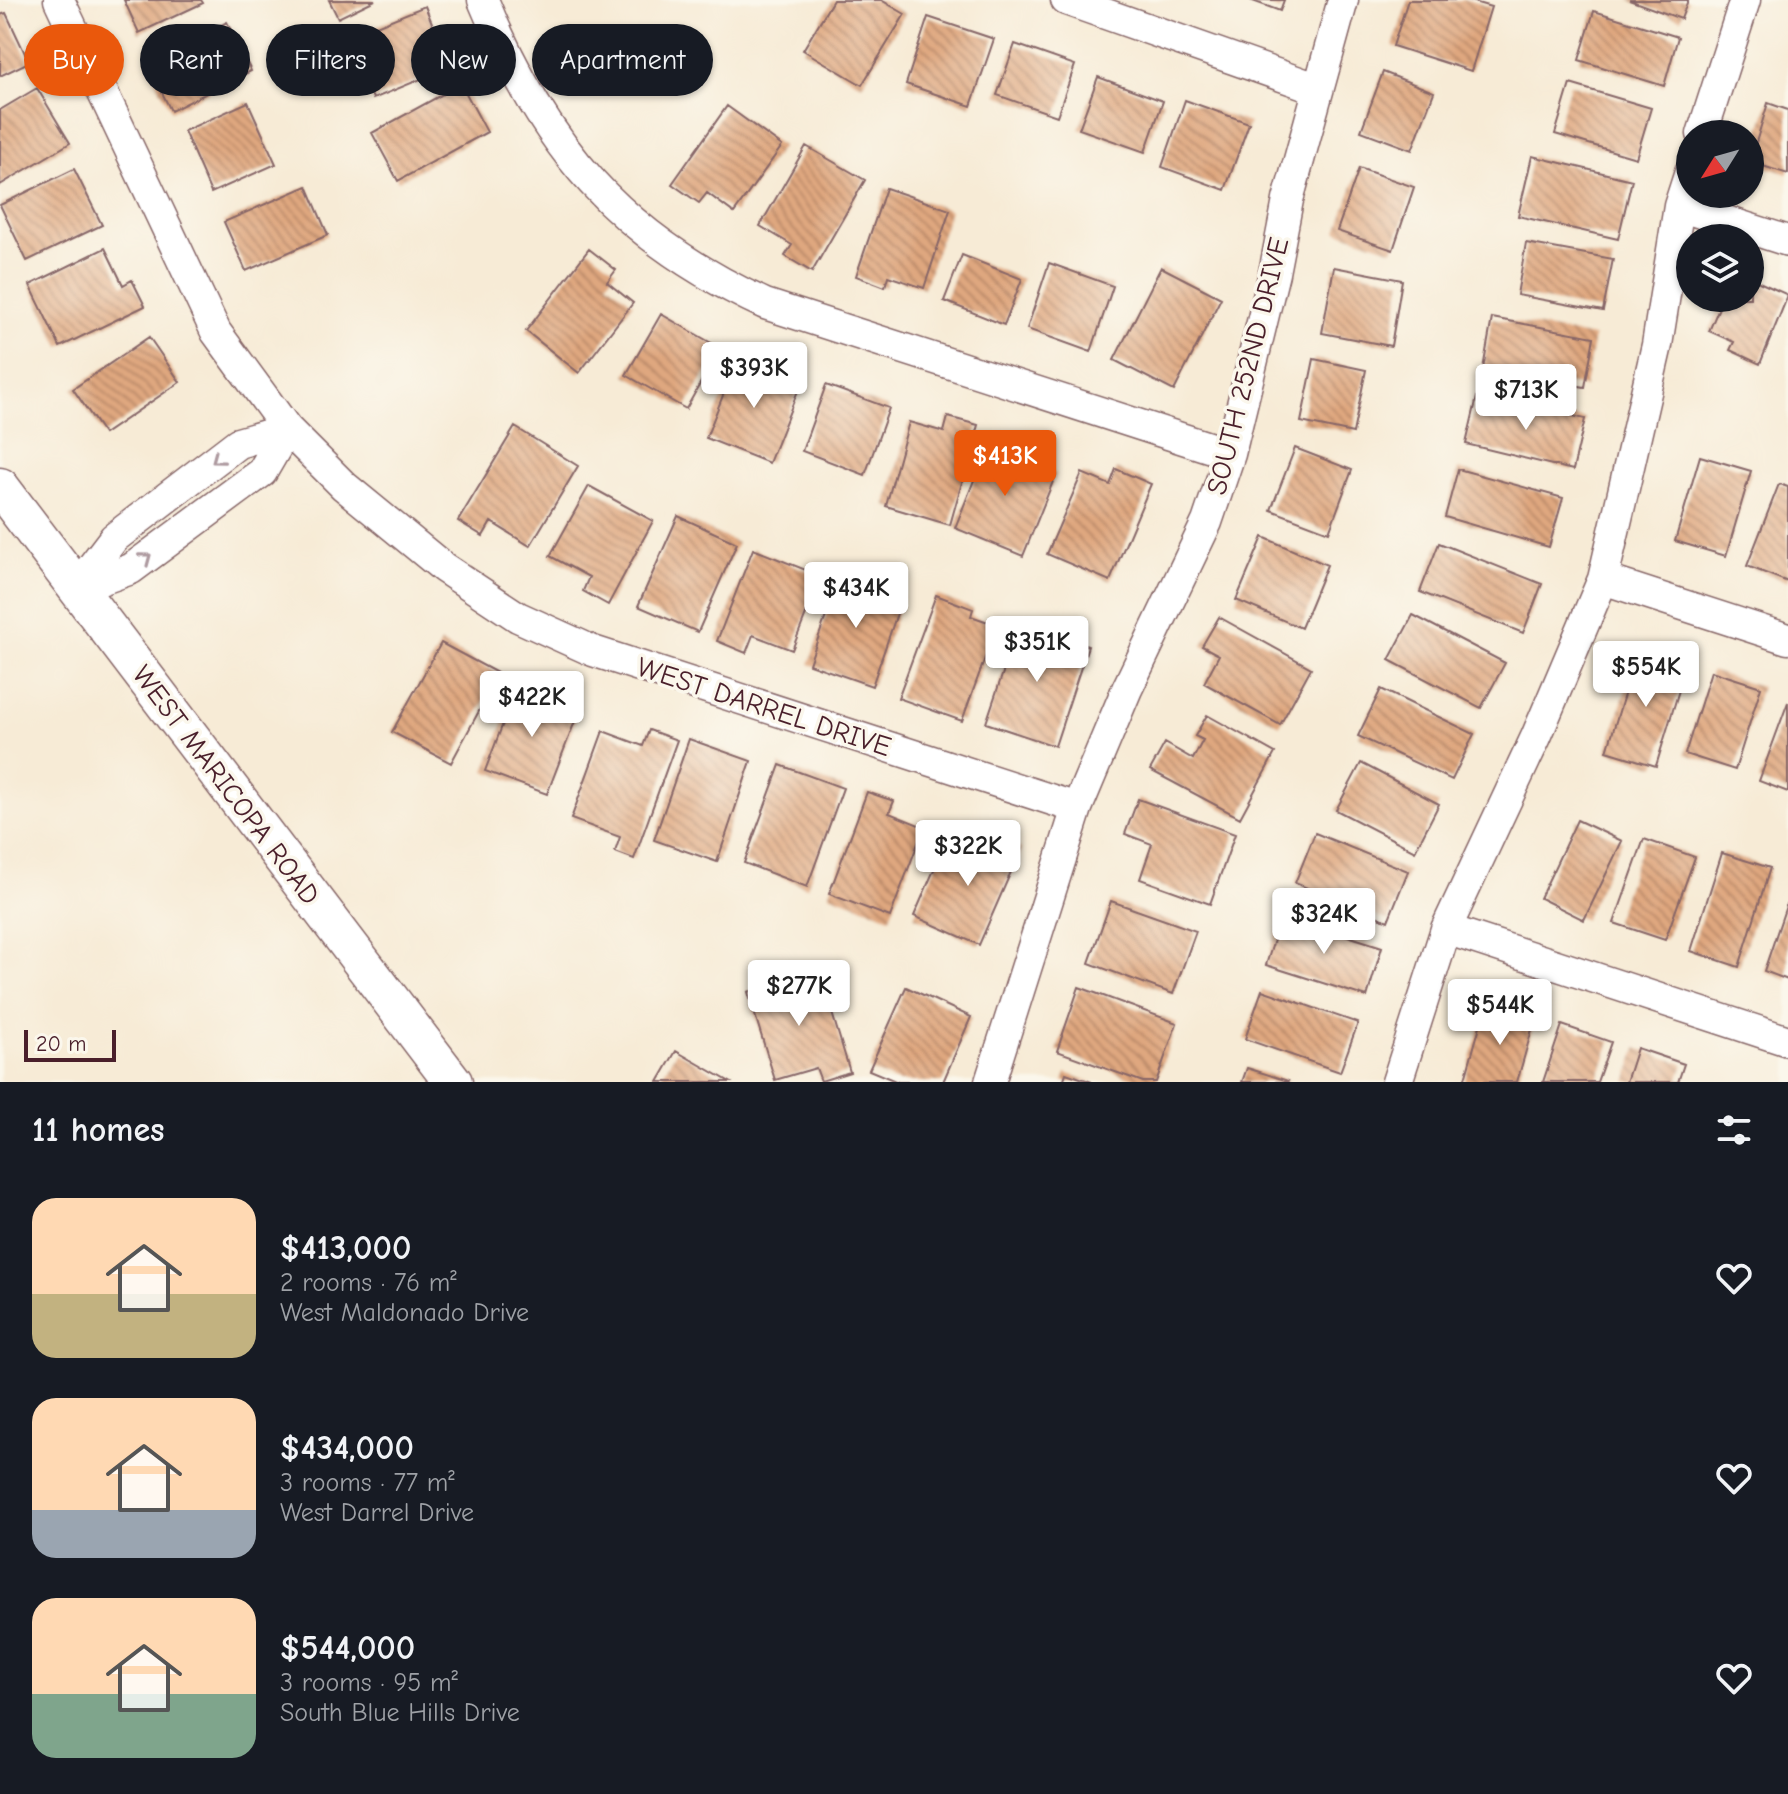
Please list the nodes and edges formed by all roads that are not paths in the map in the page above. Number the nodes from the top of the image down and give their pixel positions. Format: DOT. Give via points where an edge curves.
graph roads {
  1 [pos="59,0"];
  2 [pos="483,0"];
  3 [pos="1066,0"];
  4 [pos="1343,0"];
  5 [pos="1745,0"];
  6 [pos="1316,88"];
  7 [pos="1706,120"];
  8 [pos="1679,208"];
  9 [pos="1685,208"];
  10 [pos="1788,241"];
  11 [pos="287,429"];
  12 [pos="1230,454"];
  13 [pos="0,487"];
  14 [pos="1603,579"];
  15 [pos="75,589"];
  16 [pos="1788,639"];
  17 [pos="1077,808"];
  18 [pos="1446,929"];
  19 [pos="1788,1041"];
  20 [pos="453,1082"];
  21 [pos="990,1082"];
  22 [pos="1397,1082"];
  1 -- 11 [label="street, WEST DARREL DRIVE" via="216,332"];
  2 -- 12 [label="street" via="548,129 586,176 662,246 710,278 765,304"];
  3 -- 6 [label="street"];
  4 -- 6 [label="street, SOUTH 252ND DRIVE"];
  5 -- 7 [label="street"];
  6 -- 12 [label="street, SOUTH 252ND DRIVE"];
  8 -- 14 [label="street" via="1657,345"];
  9 -- 10 [label="street"];
  11 -- 15 [label="street" via="262,472 131,569"];
  11 -- 17 [label="street, WEST DARREL DRIVE" via="344,486 444,568 518,617 606,655"];
  12 -- 17 [label="street, SOUTH 252ND DRIVE" via="1207,522"];
  13 -- 15 [label="street, WEST MARICOPA ROAD"];
  14 -- 16 [label="street"];
  14 -- 18 [label="street"];
  15 -- 20 [label="street, WEST MARICOPA ROAD"];
  17 -- 21 [label="street, SOUTH 252ND DRIVE"];
  18 -- 19 [label="street"];
  18 -- 22 [label="street"];
}
